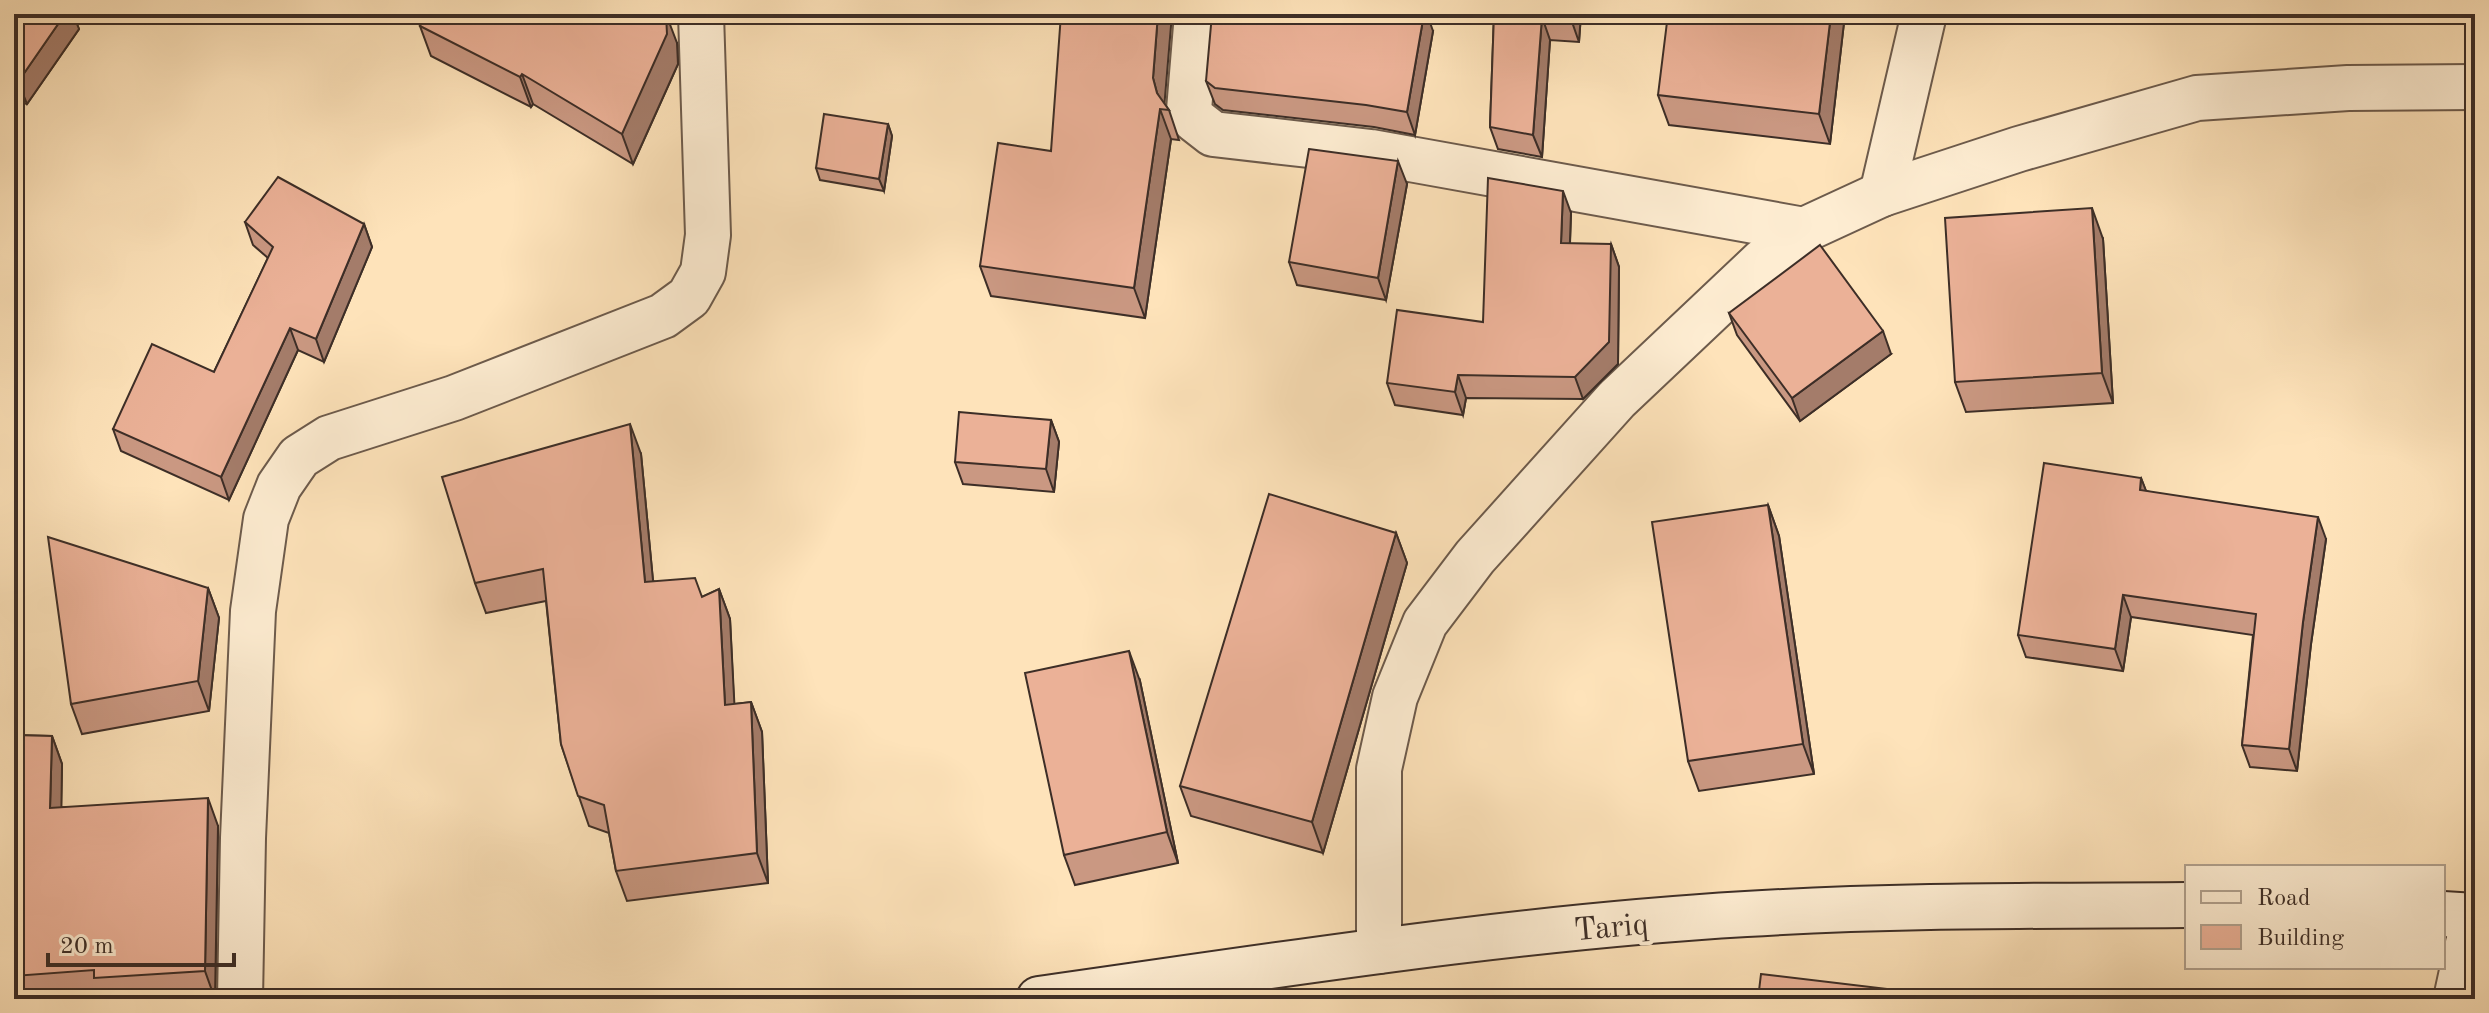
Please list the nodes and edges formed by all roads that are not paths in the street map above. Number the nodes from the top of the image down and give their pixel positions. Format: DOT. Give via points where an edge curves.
graph roads {
  1 [pos="701,14"];
  2 [pos="1197,14"];
  3 [pos="1924,14"];
  4 [pos="2475,87"];
  5 [pos="1882,194"];
  6 [pos="1804,230"];
  7 [pos="2185,905"];
  8 [pos="2445,914"];
  9 [pos="2474,916"];
  10 [pos="1379,951"];
  11 [pos="240,999"];
  12 [pos="1039,999"];
  13 [pos="2456,999"];
  1 -- 11 [label="street" via="708,235 703,272 689,297 663,316 482,388 329,438 299,457 279,486 266,519 253,611"];
  2 -- 6 [label="street" via="1189,110 1213,134 1371,152"];
  3 -- 5 [label="street"];
  4 -- 5 [label="street" via="2348,88 2197,98"];
  5 -- 6 [label="street"];
  6 -- 10 [label="street" via="1763,261 1617,399 1475,557 1425,623 1395,697 1379,769"];
  7 -- 10 [label="street, Tariq" via="1747,914"];
  8 -- 9 [label="street"];
  9 -- 13 [label="street"];
  10 -- 12 [label="street, Tariq"];
}
